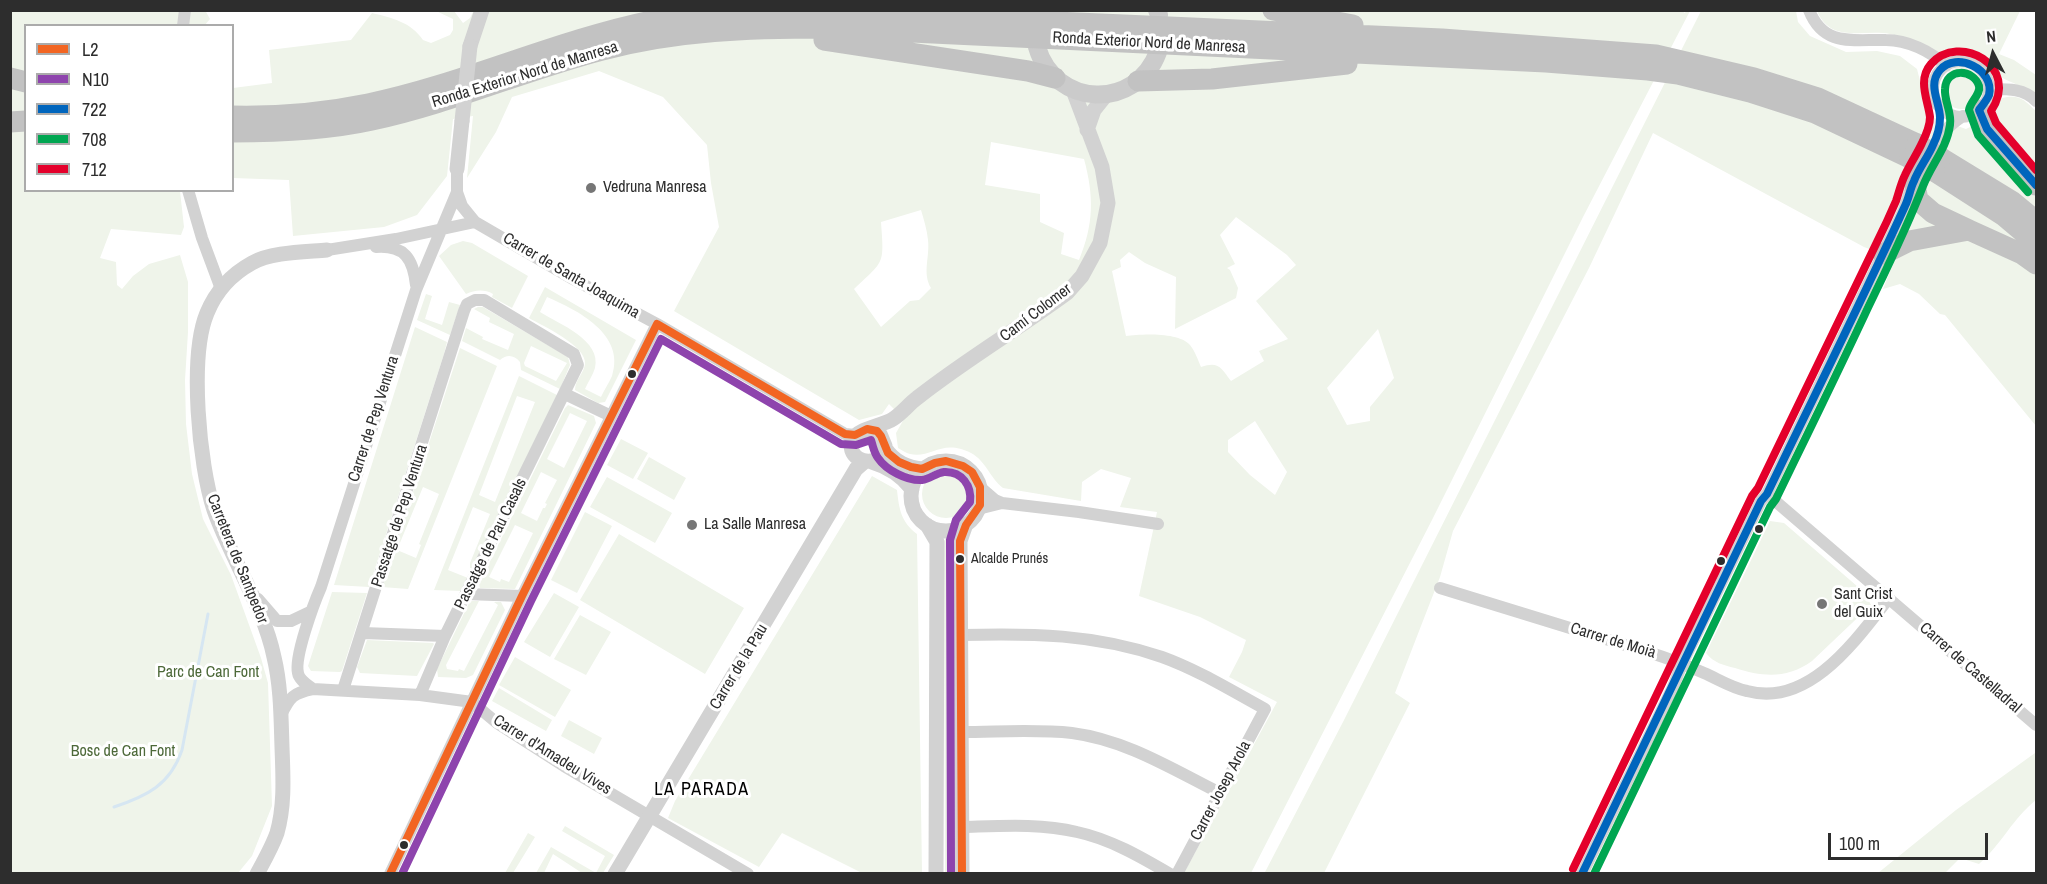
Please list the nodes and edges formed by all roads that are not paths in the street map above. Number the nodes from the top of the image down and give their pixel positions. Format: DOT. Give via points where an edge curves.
graph roads {
  1 [pos="482,10"];
  2 [pos="1273,10"];
  3 [pos="1809,10"];
  4 [pos="742,17"];
  5 [pos="1409,38"];
  6 [pos="1037,47"];
  7 [pos="1158,52"];
  8 [pos="1454,58"];
  9 [pos="1652,62"];
  10 [pos="1946,66"];
  11 [pos="1055,78"];
  12 [pos="1138,81"];
  13 [pos="1989,89"];
  14 [pos="1073,90"];
  15 [pos="1106,95"];
  16 [pos="2037,101"];
  17 [pos="1938,104"];
  18 [pos="1971,113"];
  19 [pos="234,116"];
  20 [pos="1086,130"];
  21 [pos="234,132"];
  22 [pos="1928,154"];
  23 [pos="457,169"];
  24 [pos="1914,180"];
  25 [pos="2037,184"];
  26 [pos="189,192"];
  27 [pos="457,192"];
  28 [pos="2037,220"];
  29 [pos="476,222"];
  30 [pos="441,228"];
  31 [pos="1970,230"];
  32 [pos="2037,243"];
  33 [pos="327,250"];
  34 [pos="1883,255"];
  35 [pos="2037,264"];
  36 [pos="221,289"];
  37 [pos="416,290"];
  38 [pos="657,324"];
  39 [pos="565,394"];
  40 [pos="611,416"];
  41 [pos="893,419"];
  42 [pos="862,432"];
  43 [pos="885,446"];
  44 [pos="868,462"];
  45 [pos="924,469"];
  46 [pos="980,487"];
  47 [pos="912,489"];
  48 [pos="1767,494"];
  49 [pos="1002,503"];
  50 [pos="978,509"];
  51 [pos="966,524"];
  52 [pos="1158,524"];
  53 [pos="927,525"];
  54 [pos="245,581"];
  55 [pos="1440,588"];
  56 [pos="466,594"];
  57 [pos="522,596"];
  58 [pos="1889,598"];
  59 [pos="310,612"];
  60 [pos="363,633"];
  61 [pos="961,635"];
  62 [pos="445,636"];
  63 [pos="1682,664"];
  64 [pos="313,689"];
  65 [pos="343,690"];
  66 [pos="420,695"];
  67 [pos="472,702"];
  68 [pos="281,716"];
  69 [pos="2037,725"];
  70 [pos="961,732"];
  71 [pos="1220,793"];
  72 [pos="649,816"];
  73 [pos="962,827"];
  74 [pos="257,873"];
  75 [pos="390,873"];
  76 [pos="615,873"];
  77 [pos="748,873"];
  78 [pos="936,873"];
  79 [pos="962,873"];
  80 [pos="1170,873"];
  81 [pos="1177,873"];
  82 [pos="1582,873"];
  1 -- 23 [label="street, bridge" via="470,46"];
  2 -- 5 [label="highway"];
  3 -- 10 [label="street" via="1818,27 1837,38 1888,39 1923,49"];
  4 -- 5 [label="highway, Ronda Exterior Nord de Manresa" via="828,12"];
  4 -- 8 [label="highway, Ronda Exterior Nord de Manresa" via="827,28"];
  4 -- 11 [label="highway"];
  4 -- 19 [label="highway, Ronda Exterior Nord de Manresa" via="694,15 652,21 367,104 295,114"];
  4 -- 21 [label="highway, Ronda Exterior Nord de Manresa" via="698,32 605,49 372,120 296,130"];
  5 -- 9 [label="highway, Ronda Exterior Nord de Manresa" via="1545,46"];
  6 -- 11 [label="main road"];
  7 -- 12 [label="main road"];
  8 -- 9 [label="highway, Ronda Exterior Nord de Manresa"];
  8 -- 12 [label="highway" via="1336,64 1212,79"];
  9 -- 22 [label="highway, Ronda Exterior Nord de Manresa" via="1754,78 1818,98"];
  10 -- 13 [label="street" via="1959,61 1972,63 1983,72"];
  10 -- 17 [label="street" via="1935,81"];
  11 -- 14 [label="main road"];
  12 -- 15 [label="main road"];
  13 -- 16 [label="street" via="2009,88"];
  13 -- 18 [label="street" via="1986,101"];
  14 -- 15 [label="main road"];
  14 -- 20 [label="street, Camí Colomer"];
  15 -- 20 [label="street"];
  17 -- 18 [label="street" via="1947,113"];
  17 -- 22 [label="street" via="1940,120"];
  18 -- 22 [label="street" via="1948,126"];
  18 -- 25 [label="highway"];
  20 -- 41 [label="street, Camí Colomer" via="1102,167 1108,203 1100,243 1082,276 1067,293"];
  22 -- 24 [label="street"];
  22 -- 28 [label="highway, Ronda Exterior Nord de Manresa"];
  22 -- 32 [label="highway, Ronda Exterior Nord de Manresa"];
  23 -- 27 [label="street"];
  24 -- 31 [label="highway" via="1918,200 1933,213"];
  24 -- 34 [label="street"];
  26 -- 36 [label="street"];
  27 -- 29 [label="street, Carrer de Santa Joaquima" via="462,206"];
  27 -- 30 [label="street"];
  29 -- 30 [label="street"];
  29 -- 38 [label="street, Carrer de Santa Joaquima"];
  30 -- 33 [label="street, Carretera de Santpedor"];
  30 -- 37 [label="street, Carrer de Pep Ventura"];
  31 -- 34 [label="highway" via="1909,241"];
  31 -- 35 [label="highway"];
  33 -- 36 [label="street, Carretera de Santpedor" via="260,259"];
  33 -- 37 [label="street, Carretera de Santpedor" via="385,246 399,251 411,261"];
  34 -- 48 [label="street"];
  36 -- 54 [label="street, Carretera de Santpedor" via="201,333 200,425 214,509"];
  37 -- 59 [label="street, Carrer de Pep Ventura"];
  38 -- 40 [label="street"];
  38 -- 42 [label="street, Carrer de Santa Joaquima" via="845,434"];
  39 -- 40 [label="street"];
  39 -- 56 [label="street, Passatge de Pau Casals"];
  39 -- 60 [label="street, Passatge de Pep Ventura" via="578,365 574,354 484,300 467,304"];
  40 -- 57 [label="street"];
  41 -- 42 [label="street, Camí Colomer"];
  41 -- 43 [label="street"];
  42 -- 43 [label="street" via="880,434"];
  42 -- 44 [label="street" via="852,442 853,452"];
  43 -- 44 [label="street" via="879,458"];
  43 -- 45 [label="street" via="900,464"];
  44 -- 47 [label="street" via="883,465"];
  44 -- 72 [label="street, Carrer de la Pau" via="856,469"];
  45 -- 46 [label="street" via="938,462 957,463 970,471"];
  45 -- 47 [label="street"];
  46 -- 49 [label="street"];
  46 -- 50 [label="street"];
  47 -- 53 [label="street" via="914,509"];
  48 -- 58 [label="street, Carrer de Castelladral"];
  48 -- 63 [label="street"];
  49 -- 50 [label="street"];
  49 -- 52 [label="street"];
  50 -- 51 [label="street"];
  51 -- 53 [label="street" via="953,530"];
  51 -- 61 [label="street" via="960,541"];
  53 -- 78 [label="street" via="937,542"];
  54 -- 59 [label="street" via="277,621 291,621"];
  54 -- 68 [label="street, Carretera de Santpedor" via="274,655"];
  55 -- 63 [label="street, Carrer de Moià"];
  56 -- 57 [label="street"];
  56 -- 62 [label="street, Passatge de Pau Casals"];
  57 -- 67 [label="street"];
  58 -- 63 [label="street, Carrer de Moià" via="1853,644 1818,676 1786,691 1768,695 1746,691"];
  58 -- 69 [label="street, Carrer de Castelladral"];
  59 -- 64 [label="street, Carrer de Pep Ventura" via="297,670"];
  60 -- 62 [label="street"];
  60 -- 65 [label="street, Passatge de Pep Ventura"];
  61 -- 70 [label="street"];
  61 -- 71 [label="street, Carrer Josep Arola" via="1029,633 1115,643 1163,658 1265,709"];
  62 -- 66 [label="street, Passatge de Pau Casals"];
  63 -- 82 [label="street"];
  64 -- 65 [label="street"];
  64 -- 68 [label="street" via="294,695"];
  65 -- 66 [label="street"];
  66 -- 67 [label="street"];
  67 -- 72 [label="street, Carrer d'Amadeu Vives" via="554,760"];
  67 -- 75 [label="street"];
  68 -- 74 [label="street, Carretera de Santpedor" via="282,802 277,833"];
  70 -- 71 [label="street" via="1053,732 1090,737 1152,758"];
  70 -- 73 [label="street"];
  71 -- 81 [label="street, Carrer Josep Arola"];
  72 -- 76 [label="street, Carrer de la Pau"];
  72 -- 77 [label="street, Carrer d'Amadeu Vives"];
  73 -- 79 [label="street"];
  73 -- 80 [label="street" via="1019,826 1077,832 1139,856"];
}
